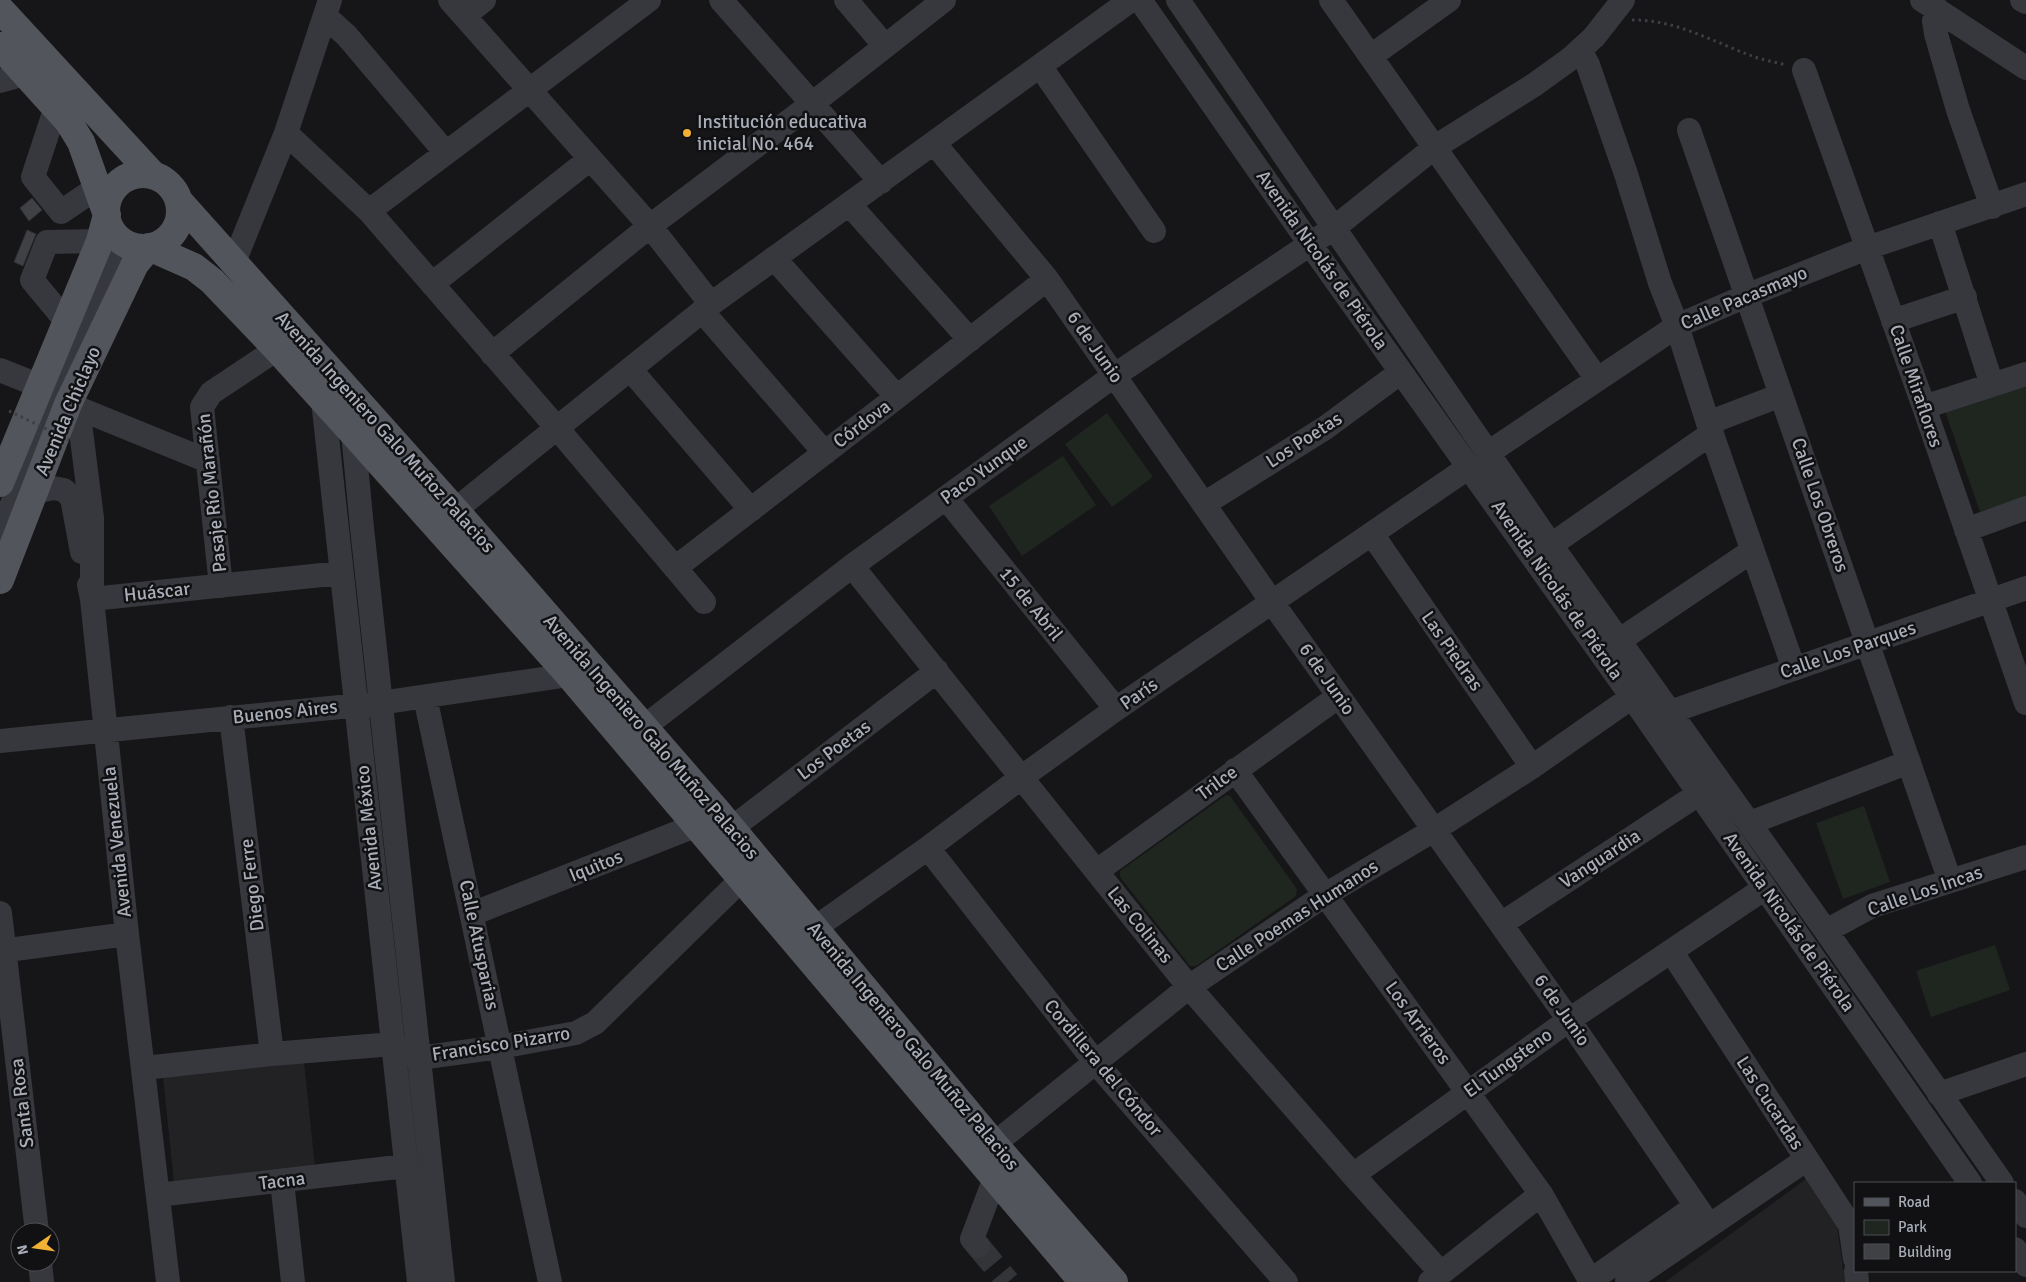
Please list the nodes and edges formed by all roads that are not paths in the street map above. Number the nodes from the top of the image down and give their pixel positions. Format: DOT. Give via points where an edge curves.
graph roads {
  1 [pos="484,0"];
  2 [pos="649,0"];
  3 [pos="721,0"];
  4 [pos="846,0"];
  5 [pos="944,0"];
  6 [pos="1131,0"];
  7 [pos="1140,0"];
  8 [pos="1178,0"];
  9 [pos="1331,0"];
  10 [pos="1450,0"];
  11 [pos="1623,0"];
  12 [pos="2022,0"];
  13 [pos="2026,2"];
  14 [pos="1929,4"];
  15 [pos="327,8"];
  16 [pos="457,8"];
  17 [pos="0,9"];
  18 [pos="0,46"];
  19 [pos="884,46"];
  20 [pos="1580,50"];
  21 [pos="1370,56"];
  22 [pos="1040,66"];
  23 [pos="2026,68"];
  24 [pos="1804,70"];
  25 [pos="12,78"];
  26 [pos="530,89"];
  27 [pos="813,103"];
  28 [pos="56,107"];
  29 [pos="1689,130"];
  30 [pos="286,133"];
  31 [pos="934,143"];
  32 [pos="1435,147"];
  33 [pos="446,152"];
  34 [pos="590,159"];
  35 [pos="153,175"];
  36 [pos="881,182"];
  37 [pos="98,187"];
  38 [pos="2026,194"];
  39 [pos="179,201"];
  40 [pos="849,204"];
  41 [pos="1992,207"];
  42 [pos="369,211"];
  43 [pos="61,212"];
  44 [pos="1940,223"];
  45 [pos="650,226"];
  46 [pos="1154,231"];
  47 [pos="109,232"];
  48 [pos="1322,236"];
  49 [pos="47,242"];
  50 [pos="149,247"];
  51 [pos="1867,248"];
  52 [pos="774,258"];
  53 [pos="234,262"];
  54 [pos="1048,279"];
  55 [pos="432,284"];
  56 [pos="1746,296"];
  57 [pos="1965,296"];
  58 [pos="707,308"];
  59 [pos="66,321"];
  60 [pos="1894,321"];
  61 [pos="1677,326"];
  62 [pos="970,340"];
  63 [pos="277,349"];
  64 [pos="492,354"];
  65 [pos="630,369"];
  66 [pos="0,370"];
  67 [pos="1401,372"];
  68 [pos="2026,374"];
  69 [pos="1115,375"];
  70 [pos="1597,379"];
  71 [pos="1992,385"];
  72 [pos="40,386"];
  73 [pos="330,389"];
  74 [pos="1781,395"];
  75 [pos="897,397"];
  76 [pos="68,404"];
  77 [pos="1924,407"];
  78 [pos="364,408"];
  79 [pos="557,428"];
  80 [pos="1710,428"];
  81 [pos="354,433"];
  82 [pos="825,453"];
  83 [pos="1488,453"];
  84 [pos="208,461"];
  85 [pos="1469,467"];
  86 [pos="0,483"];
  87 [pos="34,492"];
  88 [pos="946,498"];
  89 [pos="1204,504"];
  90 [pos="2026,508"];
  91 [pos="455,510"];
  92 [pos="751,510"];
  93 [pos="1966,530"];
  94 [pos="0,534"];
  95 [pos="1372,534"];
  96 [pos="1551,545"];
  97 [pos="1752,551"];
  98 [pos="852,566"];
  99 [pos="674,568"];
  100 [pos="341,573"];
  101 [pos="0,580"];
  102 [pos="221,586"];
  103 [pos="2026,588"];
  104 [pos="92,599"];
  105 [pos="1990,601"];
  106 [pos="704,602"];
  107 [pos="1272,602"];
  108 [pos="1620,640"];
  109 [pos="1868,643"];
  110 [pos="1794,669"];
  111 [pos="936,671"];
  112 [pos="569,675"];
  113 [pos="1339,696"];
  114 [pos="1632,696"];
  115 [pos="424,697"];
  116 [pos="380,703"];
  117 [pos="2026,703"];
  118 [pos="356,705"];
  119 [pos="1116,710"];
  120 [pos="1670,712"];
  121 [pos="231,717"];
  122 [pos="644,727"];
  123 [pos="105,730"];
  124 [pos="0,741"];
  125 [pos="1909,762"];
  126 [pos="1532,767"];
  127 [pos="1235,770"];
  128 [pos="1022,776"];
  129 [pos="1700,793"];
  130 [pos="715,822"];
  131 [pos="1750,823"];
  132 [pos="1434,830"];
  133 [pos="928,848"];
  134 [pos="2026,857"];
  135 [pos="1097,871"];
  136 [pos="742,879"];
  137 [pos="1950,881"];
  138 [pos="1765,888"];
  139 [pos="1326,895"];
  140 [pos="0,913"];
  141 [pos="472,914"];
  142 [pos="1501,924"];
  143 [pos="815,928"];
  144 [pos="1826,931"];
  145 [pos="127,934"];
  146 [pos="2,950"];
  147 [pos="1671,951"];
  148 [pos="1189,987"];
  149 [pos="1569,1020"];
  150 [pos="393,1044"];
  151 [pos="500,1047"];
  152 [pos="272,1054"];
  153 [pos="419,1058"];
  154 [pos="1096,1063"];
  155 [pos="2026,1064"];
  156 [pos="144,1068"];
  157 [pos="10,1086"];
  158 [pos="1468,1092"];
  159 [pos="1939,1094"];
  160 [pos="986,1150"];
  161 [pos="1807,1159"];
  162 [pos="406,1166"];
  163 [pos="1353,1175"];
  164 [pos="995,1178"];
  165 [pos="282,1180"];
  166 [pos="1969,1182"];
  167 [pos="2001,1182"];
  168 [pos="1541,1194"];
  169 [pos="158,1195"];
  170 [pos="2016,1202"];
  171 [pos="1702,1215"];
  172 [pos="2026,1216"];
  173 [pos="35,1222"];
  174 [pos="978,1246"];
  175 [pos="2016,1250"];
  176 [pos="1854,1256"];
  177 [pos="2026,1265"];
  178 [pos="1436,1277"];
  179 [pos="168,1282"];
  180 [pos="293,1282"];
  181 [pos="419,1282"];
  182 [pos="443,1282"];
  183 [pos="550,1282"];
  184 [pos="1083,1282"];
  185 [pos="1114,1282"];
  186 [pos="1286,1282"];
  187 [pos="1591,1282"];
  188 [pos="1627,1282"];
  1 -- 16 [label="street"];
  2 -- 26 [label="street"];
  3 -- 27 [label="street"];
  4 -- 19 [label="street"];
  5 -- 19 [label="street"];
  6 -- 22 [label="street"];
  7 -- 48 [label="street, Avenida Nicolás de Piérola"];
  8 -- 48 [label="street, Avenida Nicolás de Piérola"];
  9 -- 21 [label="street"];
  10 -- 21 [label="street"];
  11 -- 20 [label="street, Paco Yunque"];
  12 -- 13 [label="street"];
  14 -- 23 [label="street"];
  14 -- 41 [label="street" via="1958,110"];
  15 -- 30 [label="street"];
  15 -- 33 [label="street"];
  16 -- 26 [label="street"];
  17 -- 35 [label="main road"];
  18 -- 25 [label="main road"];
  19 -- 27 [label="street"];
  20 -- 32 [label="street, Paco Yunque" via="1534,85"];
  20 -- 61 [label="street" via="1588,65"];
  21 -- 32 [label="street"];
  22 -- 31 [label="street"];
  22 -- 46 [label="street"];
  24 -- 51 [label="street, Calle Miraflores"];
  25 -- 28 [label="main road"];
  26 -- 33 [label="street"];
  26 -- 34 [label="street"];
  27 -- 36 [label="street"];
  27 -- 45 [label="street"];
  28 -- 37 [label="main road" via="81,142"];
  28 -- 43 [label="street" via="33,177"];
  29 -- 56 [label="street, Calle Los Obreros"];
  30 -- 42 [label="street"];
  30 -- 53 [label="street"];
  31 -- 36 [label="street"];
  31 -- 54 [label="street, 6 de Junio"];
  32 -- 48 [label="street, Paco Yunque"];
  32 -- 70 [label="street"];
  33 -- 42 [label="street"];
  34 -- 45 [label="street"];
  34 -- 55 [label="street"];
  35 -- 39 [label="main road" via="165,180"];
  35 -- 47 [label="main road" via="130,176 111,192 107,203"];
  36 -- 40 [label="street"];
  37 -- 43 [label="street"];
  37 -- 47 [label="main road"];
  38 -- 41 [label="street, Calle Pacasmayo"];
  39 -- 50 [label="main road" via="180,213 171,235"];
  39 -- 53 [label="main road, Avenida Ingeniero Galo Muñoz Palacios"];
  40 -- 52 [label="street"];
  40 -- 62 [label="street"];
  41 -- 44 [label="street, Calle Pacasmayo"];
  42 -- 55 [label="street"];
  43 -- 49 [label="street"];
  44 -- 51 [label="street, Calle Pacasmayo"];
  44 -- 57 [label="street"];
  45 -- 58 [label="street"];
  45 -- 64 [label="street"];
  47 -- 49 [label="street"];
  47 -- 50 [label="main road" via="128,244"];
  47 -- 59 [label="main road, Avenida Chiclayo"];
  47 -- 94 [label="street, Avenida Chiclayo"];
  48 -- 67 [label="street, Avenida Nicolás de Piérola"];
  48 -- 69 [label="street, Paco Yunque"];
  48 -- 83 [label="street, Avenida Nicolás de Piérola"];
  49 -- 59 [label="street" via="32,280"];
  50 -- 63 [label="main road, Avenida Ingeniero Galo Muñoz Palacios" via="194,267 212,281"];
  50 -- 76 [label="main road, Avenida Chiclayo" via="135,264"];
  51 -- 56 [label="street, Calle Pacasmayo"];
  51 -- 60 [label="street, Calle Miraflores"];
  52 -- 58 [label="street"];
  52 -- 75 [label="street"];
  53 -- 73 [label="main road, Avenida Ingeniero Galo Muñoz Palacios"];
  54 -- 62 [label="street, Córdova"];
  54 -- 69 [label="street, 6 de Junio"];
  55 -- 64 [label="street"];
  56 -- 61 [label="street, Calle Pacasmayo"];
  56 -- 74 [label="street, Calle Los Obreros"];
  57 -- 60 [label="street"];
  57 -- 71 [label="street"];
  58 -- 65 [label="street"];
  58 -- 82 [label="street"];
  59 -- 72 [label="main road, Avenida Chiclayo"];
  60 -- 77 [label="street, Calle Miraflores"];
  61 -- 70 [label="street, Calle Pacasmayo"];
  61 -- 80 [label="street"];
  62 -- 75 [label="street, Córdova"];
  63 -- 73 [label="main road, Avenida Ingeniero Galo Muñoz Palacios"];
  63 -- 84 [label="street, Pasaje Río Marañón" via="211,394 202,406"];
  64 -- 79 [label="street"];
  65 -- 79 [label="street"];
  65 -- 92 [label="street"];
  66 -- 72 [label="street"];
  67 -- 85 [label="street, Avenida Nicolás de Piérola"];
  67 -- 89 [label="street, Los Poetas" via="1325,428"];
  68 -- 71 [label="street"];
  69 -- 88 [label="street, Paco Yunque"];
  69 -- 89 [label="street, 6 de Junio"];
  70 -- 83 [label="street, Calle Pacasmayo"];
  71 -- 77 [label="street"];
  72 -- 86 [label="main road, Avenida Chiclayo"];
  73 -- 78 [label="main road, Avenida Ingeniero Galo Muñoz Palacios"];
  73 -- 81 [label="main road, Avenida Ingeniero Galo Muñoz Palacios"];
  73 -- 100 [label="street, Avenida México"];
  74 -- 80 [label="street"];
  74 -- 109 [label="street, Calle Los Obreros"];
  75 -- 82 [label="street, Córdova"];
  76 -- 84 [label="street"];
  76 -- 87 [label="main road, Avenida Chiclayo"];
  76 -- 104 [label="street, Avenida Venezuela" via="80,423 92,518"];
  77 -- 93 [label="street, Calle Miraflores"];
  78 -- 81 [label="street, Avenida México"];
  78 -- 91 [label="main road, Avenida Ingeniero Galo Muñoz Palacios"];
  79 -- 91 [label="street"];
  79 -- 99 [label="street"];
  80 -- 96 [label="street"];
  80 -- 97 [label="street"];
  81 -- 112 [label="main road, Avenida Ingeniero Galo Muñoz Palacios"];
  81 -- 116 [label="street, Avenida México"];
  82 -- 92 [label="street, Córdova"];
  83 -- 96 [label="street, Avenida Nicolás de Piérola"];
  84 -- 102 [label="street, Pasaje Río Marañón"];
  85 -- 95 [label="street, París"];
  85 -- 114 [label="street, Avenida Nicolás de Piérola"];
  87 -- 101 [label="main road, Avenida Chiclayo"];
  87 -- 104 [label="street" via="54,488 64,490 72,498"];
  88 -- 98 [label="street, Paco Yunque"];
  88 -- 119 [label="street, 15 de Abril"];
  89 -- 107 [label="street, 6 de Junio"];
  90 -- 93 [label="street"];
  91 -- 122 [label="main road, Avenida Ingeniero Galo Muñoz Palacios"];
  92 -- 99 [label="street, Córdova"];
  93 -- 105 [label="street, Calle Miraflores"];
  95 -- 107 [label="street, París"];
  95 -- 126 [label="street, Las Piedras"];
  96 -- 108 [label="street, Avenida Nicolás de Piérola"];
  97 -- 108 [label="street"];
  97 -- 110 [label="street"];
  98 -- 111 [label="street, Las Colinas"];
  98 -- 122 [label="street, Paco Yunque"];
  99 -- 106 [label="street"];
  100 -- 102 [label="street, Huáscar"];
  100 -- 118 [label="street, Avenida México"];
  102 -- 104 [label="street, Huáscar"];
  103 -- 105 [label="street, Calle Los Parques"];
  104 -- 123 [label="street, Avenida Venezuela"];
  105 -- 109 [label="street, Calle Los Parques"];
  105 -- 117 [label="street, Calle Miraflores"];
  107 -- 113 [label="street, 6 de Junio"];
  107 -- 119 [label="street, París"];
  108 -- 120 [label="street, Avenida Nicolás de Piérola"];
  109 -- 110 [label="street, Calle Los Parques"];
  109 -- 125 [label="street, Calle Los Obreros"];
  110 -- 120 [label="street, Calle Los Parques"];
  111 -- 128 [label="street, Las Colinas"];
  111 -- 130 [label="street, Los Poetas"];
  112 -- 115 [label="street, Buenos Aires"];
  112 -- 130 [label="main road, Avenida Ingeniero Galo Muñoz Palacios"];
  113 -- 127 [label="street, Trilce"];
  113 -- 132 [label="street, 6 de Junio"];
  114 -- 126 [label="street, Calle Poemas Humanos"];
  114 -- 129 [label="street, Avenida Nicolás de Piérola"];
  115 -- 116 [label="street, Buenos Aires"];
  115 -- 141 [label="street, Calle Atusparias"];
  116 -- 118 [label="street, Buenos Aires"];
  116 -- 153 [label="street, Avenida México"];
  118 -- 121 [label="street, Buenos Aires"];
  118 -- 150 [label="street, Avenida México"];
  119 -- 128 [label="street, París"];
  120 -- 131 [label="street, Avenida Nicolás de Piérola"];
  121 -- 123 [label="street, Buenos Aires"];
  121 -- 152 [label="street, Diego Ferre"];
  122 -- 130 [label="main road, Avenida Ingeniero Galo Muñoz Palacios"];
  123 -- 124 [label="street, Buenos Aires"];
  123 -- 145 [label="street, Avenida Venezuela"];
  125 -- 131 [label="street"];
  125 -- 137 [label="street, Calle Los Obreros"];
  126 -- 132 [label="street, Calle Poemas Humanos"];
  127 -- 135 [label="street, Trilce"];
  127 -- 139 [label="street, Los Arrieros"];
  128 -- 133 [label="street, París"];
  128 -- 135 [label="street, Las Colinas"];
  129 -- 138 [label="street, Avenida Nicolás de Piérola"];
  129 -- 142 [label="street, Vanguardia"];
  130 -- 136 [label="main road, Avenida Ingeniero Galo Muñoz Palacios"];
  130 -- 141 [label="street, Iquitos"];
  130 -- 143 [label="main road, Avenida Ingeniero Galo Muñoz Palacios"];
  131 -- 144 [label="street, Avenida Nicolás de Piérola"];
  132 -- 139 [label="street, Calle Poemas Humanos"];
  132 -- 142 [label="street, 6 de Junio"];
  133 -- 143 [label="street, París"];
  133 -- 154 [label="street, Cordillera del Cóndor"];
  134 -- 137 [label="street, Calle Los Incas"];
  135 -- 148 [label="street, Las Colinas"];
  136 -- 151 [label="street, Francisco Pizarro" via="595,1023 576,1032"];
  136 -- 160 [label="main road, Avenida Ingeniero Galo Muñoz Palacios"];
  137 -- 144 [label="street, Calle Los Incas" via="1872,906"];
  138 -- 147 [label="street, El Tungsteno"];
  138 -- 166 [label="street, Avenida Nicolás de Piérola"];
  139 -- 148 [label="street, Calle Poemas Humanos"];
  139 -- 158 [label="street, Los Arrieros"];
  140 -- 146 [label="street, Santa Rosa"];
  141 -- 151 [label="street, Calle Atusparias"];
  142 -- 149 [label="street, 6 de Junio"];
  143 -- 160 [label="main road, Avenida Ingeniero Galo Muñoz Palacios"];
  144 -- 159 [label="street, Avenida Nicolás de Piérola"];
  145 -- 146 [label="street"];
  145 -- 156 [label="street, Avenida Venezuela"];
  146 -- 157 [label="street, Santa Rosa"];
  147 -- 149 [label="street, El Tungsteno"];
  147 -- 161 [label="street, Las Cucardas"];
  148 -- 154 [label="street, Calle Poemas Humanos"];
  148 -- 163 [label="street, Las Colinas"];
  149 -- 158 [label="street, El Tungsteno"];
  149 -- 171 [label="street, 6 de Junio"];
  150 -- 152 [label="street"];
  150 -- 153 [label="street, Francisco Pizarro"];
  150 -- 162 [label="street, Avenida México"];
  151 -- 153 [label="street, Francisco Pizarro"];
  151 -- 183 [label="street, Calle Atusparias"];
  152 -- 156 [label="street"];
  153 -- 182 [label="street, Avenida México"];
  154 -- 160 [label="street, Calle Poemas Humanos"];
  154 -- 186 [label="street, Cordillera del Cóndor"];
  155 -- 159 [label="street"];
  156 -- 169 [label="street, Avenida Venezuela"];
  157 -- 173 [label="street, Santa Rosa"];
  158 -- 163 [label="street, El Tungsteno"];
  158 -- 168 [label="street, Los Arrieros"];
  159 -- 167 [label="street, Avenida Nicolás de Piérola"];
  160 -- 164 [label="main road, Avenida Ingeniero Galo Muñoz Palacios"];
  160 -- 185 [label="main road, Avenida Ingeniero Galo Muñoz Palacios"];
  161 -- 171 [label="street"];
  161 -- 176 [label="street, Las Cucardas" via="1850,1225"];
  162 -- 165 [label="street, Tacna"];
  162 -- 181 [label="street, Avenida México"];
  163 -- 178 [label="street, Las Colinas"];
  164 -- 174 [label="street" via="972,1239"];
  164 -- 184 [label="main road, Avenida Ingeniero Galo Muñoz Palacios"];
  165 -- 169 [label="street, Tacna"];
  165 -- 180 [label="street"];
  168 -- 178 [label="street"];
  168 -- 187 [label="street, Los Arrieros"];
  169 -- 179 [label="street, Avenida Venezuela"];
  170 -- 172 [label="street"];
  171 -- 187 [label="street"];
  171 -- 188 [label="street"];
  175 -- 177 [label="street"];
}
